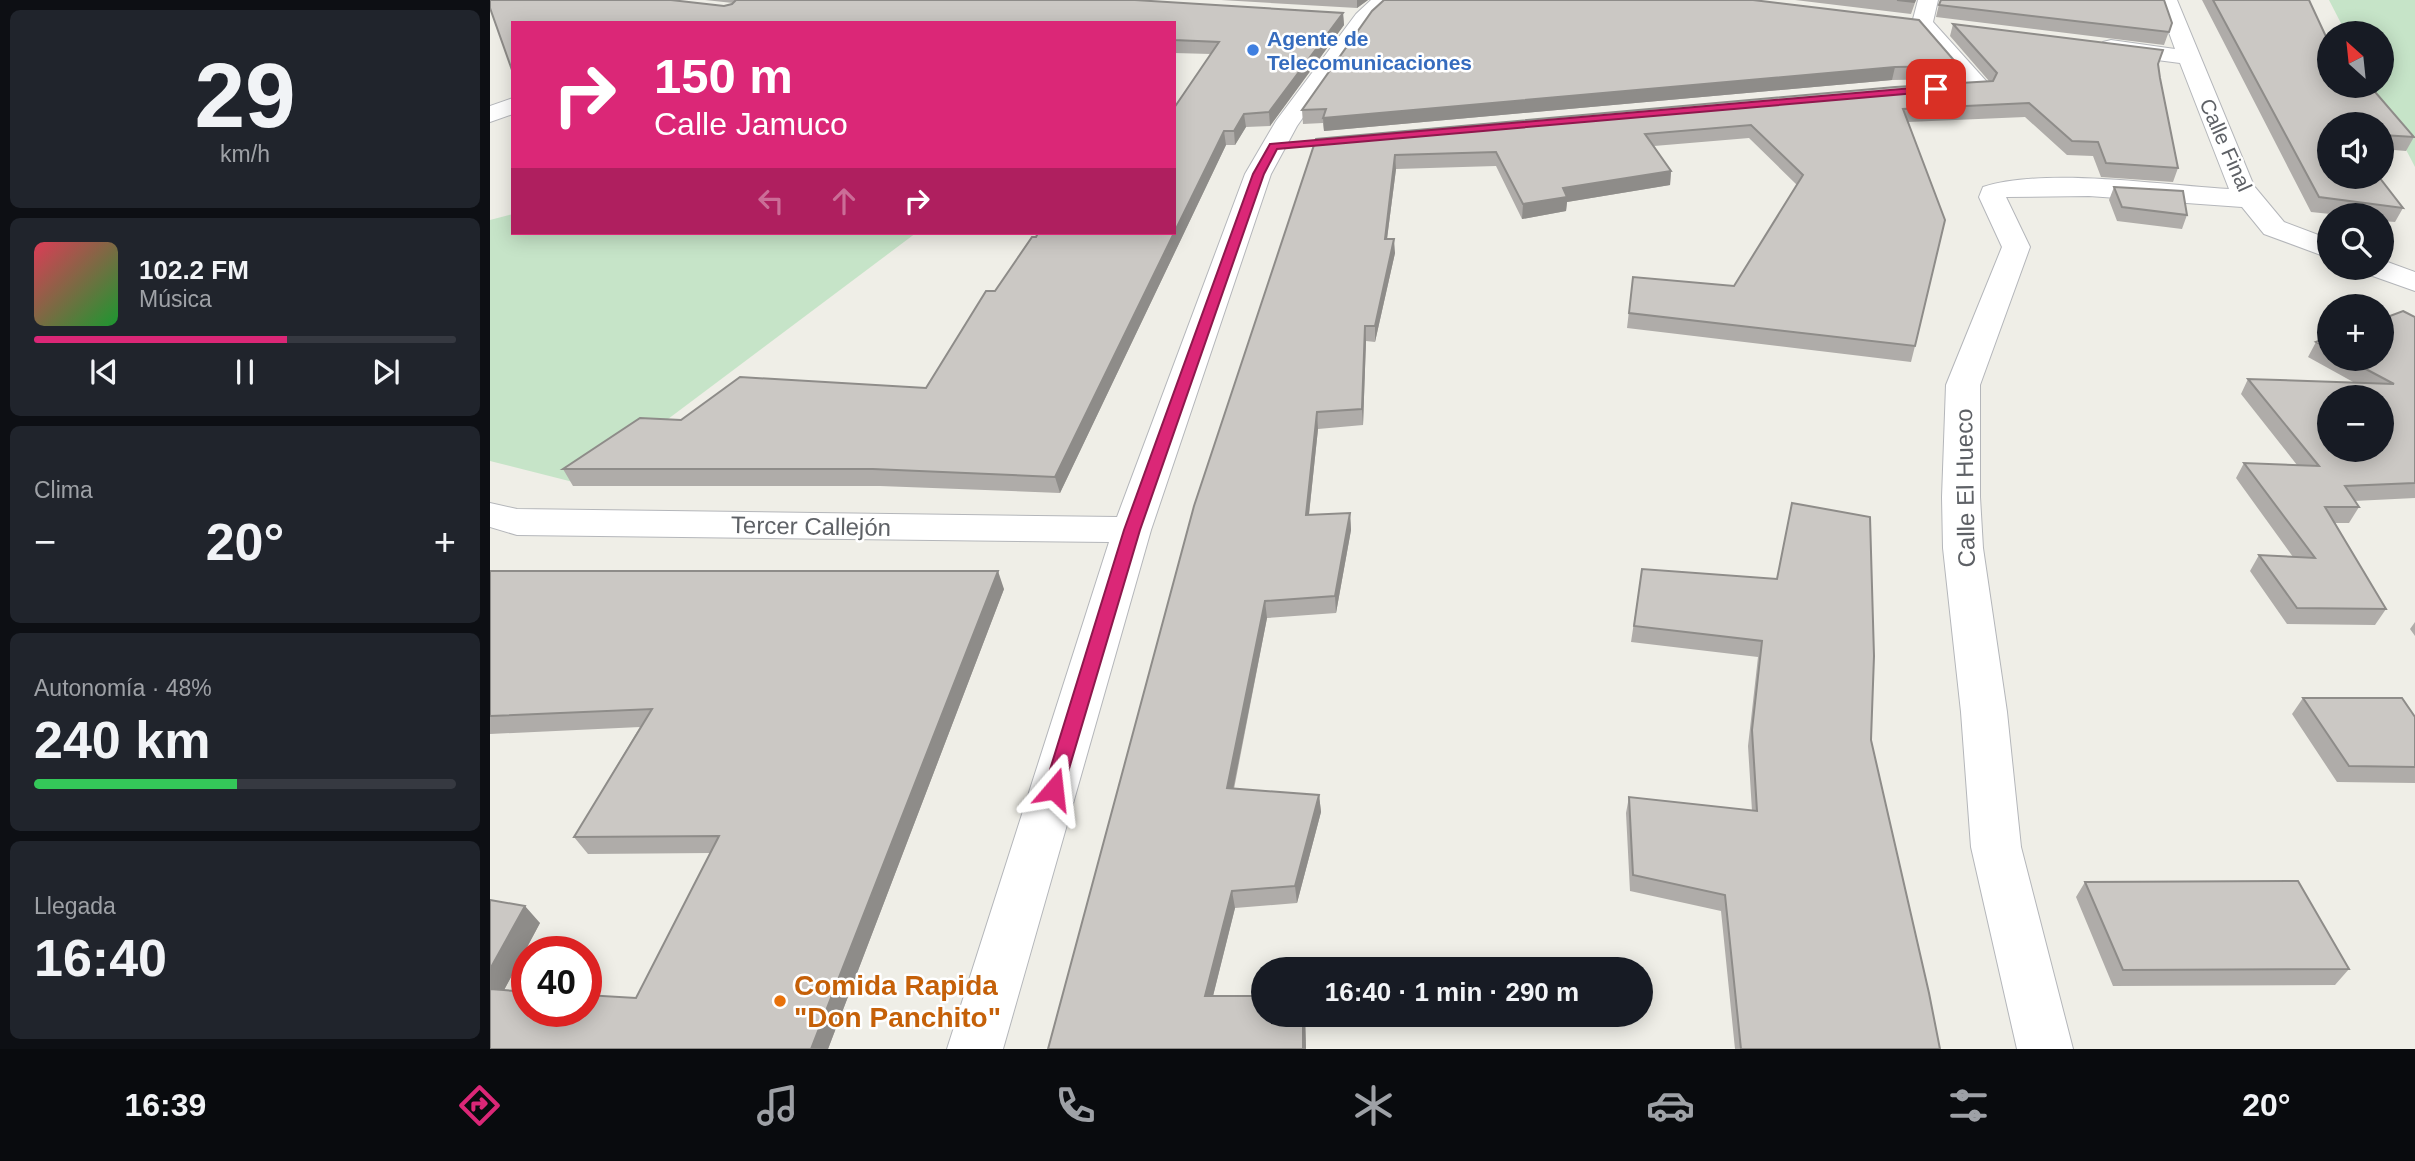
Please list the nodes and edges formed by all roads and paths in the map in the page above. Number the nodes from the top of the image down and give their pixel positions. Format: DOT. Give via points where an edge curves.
graph roads {
  1 [pos="2167,0"];
  2 [pos="1361,11"];
  3 [pos="1925,11"];
  4 [pos="1895,20"];
  5 [pos="1948,26"];
  6 [pos="2095,45"];
  7 [pos="2189,57"];
  8 [pos="1917,89"];
  9 [pos="511,106"];
  10 [pos="490,115"];
  11 [pos="2250,199"];
  12 [pos="2317,245"];
  13 [pos="2394,274"];
  14 [pos="2415,282"];
  15 [pos="490,515"];
  16 [pos="1132,530"];
  17 [pos="975,1049"];
  18 [pos="2045,1049"];
  1 -- 7 [label="street, Calle Final"];
  2 -- 16 [label="street" via="1285,126 1288,145 1258,174"];
  3 -- 4 [label="street"];
  3 -- 5 [label="street"];
  3 -- 8 [label="street" via="1979,87"];
  6 -- 7 [label="street"];
  7 -- 11 [label="street, Calle Final" via="2241,188"];
  9 -- 10 [label="street"];
  11 -- 12 [label="street, Calle Final" via="2274,228"];
  11 -- 18 [label="street, Calle El Hueco" via="2075,187 2010,187 1992,193 2016,247 1964,385 1964,548 1996,847"];
  13 -- 14 [label="street"];
  15 -- 16 [label="street, Tercer Callejón" via="517,522"];
  16 -- 17 [label="street"];
}
